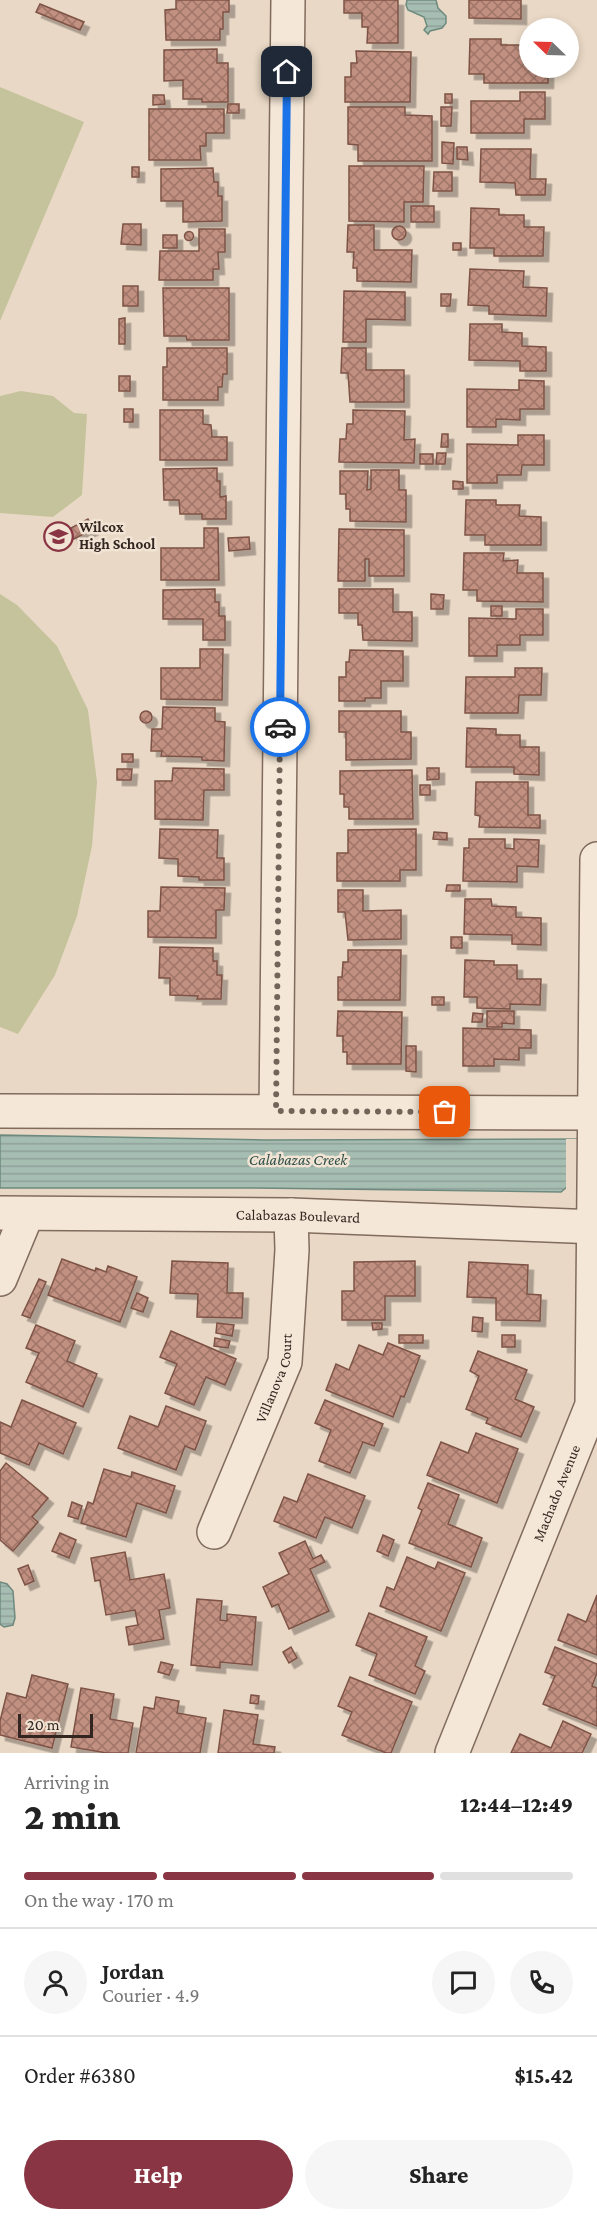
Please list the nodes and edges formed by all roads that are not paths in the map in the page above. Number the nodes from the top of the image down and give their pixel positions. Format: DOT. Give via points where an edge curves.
graph roads {
  1 [pos="288,0"];
  2 [pos="597,859"];
  3 [pos="276,1111"];
  4 [pos="0,1112"];
  5 [pos="596,1121"];
  6 [pos="13,1213"];
  7 [pos="291,1215"];
  8 [pos="596,1227"];
  9 [pos="0,1279"];
  10 [pos="214,1532"];
  11 [pos="452,1753"];
  1 -- 3 [label="street"];
  2 -- 5 [label="street, Machado Avenue"];
  3 -- 4 [label="street"];
  3 -- 5 [label="street"];
  5 -- 8 [label="street, Machado Avenue"];
  6 -- 7 [label="street, Calabazas Boulevard"];
  6 -- 9 [label="street"];
  7 -- 8 [label="street, Calabazas Boulevard"];
  7 -- 10 [label="street, Villanova Court" via="285,1362"];
  8 -- 11 [label="street, Machado Avenue" via="592,1405"];
}
